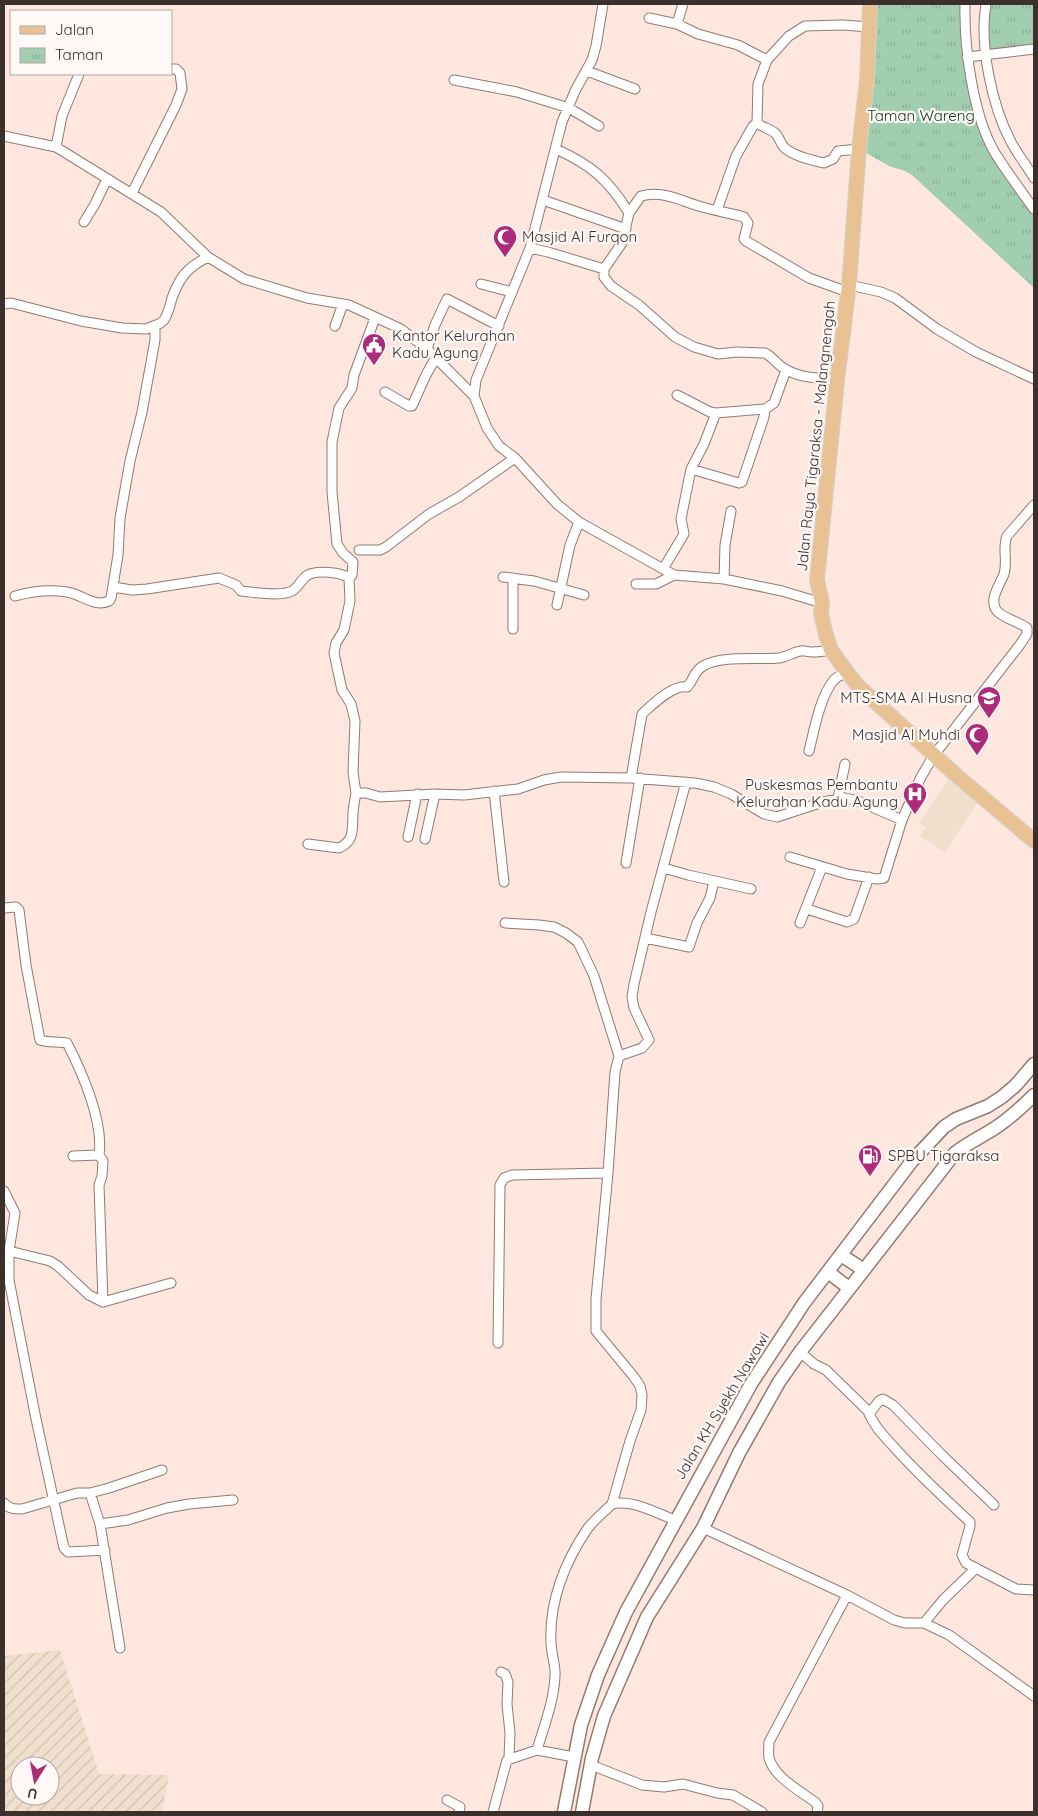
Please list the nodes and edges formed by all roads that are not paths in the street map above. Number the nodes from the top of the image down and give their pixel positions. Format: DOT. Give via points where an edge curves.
graph roads {
  1 [pos="603,4"];
  2 [pos="684,4"];
  3 [pos="870,4"];
  4 [pos="965,4"];
  5 [pos="986,4"];
  6 [pos="649,18"];
  7 [pos="677,24"];
  8 [pos="869,27"];
  9 [pos="1034,49"];
  10 [pos="985,55"];
  11 [pos="967,57"];
  12 [pos="767,60"];
  13 [pos="172,69"];
  14 [pos="587,71"];
  15 [pos="79,75"];
  16 [pos="454,80"];
  17 [pos="635,89"];
  18 [pos="569,108"];
  19 [pos="758,123"];
  20 [pos="599,126"];
  21 [pos="4,136"];
  22 [pos="56,147"];
  23 [pos="859,148"];
  24 [pos="556,149"];
  25 [pos="1034,178"];
  26 [pos="107,179"];
  27 [pos="132,193"];
  28 [pos="544,200"];
  29 [pos="717,210"];
  30 [pos="1034,210"];
  31 [pos="629,212"];
  32 [pos="84,222"];
  33 [pos="626,229"];
  34 [pos="530,248"];
  35 [pos="208,257"];
  36 [pos="604,269"];
  37 [pos="481,284"];
  38 [pos="848,288"];
  39 [pos="512,292"];
  40 [pos="4,304"];
  41 [pos="343,304"];
  42 [pos="376,318"];
  43 [pos="155,326"];
  44 [pos="335,326"];
  45 [pos="500,326"];
  46 [pos="426,349"];
  47 [pos="436,357"];
  48 [pos="786,370"];
  49 [pos="1034,379"];
  50 [pos="837,381"];
  51 [pos="385,392"];
  52 [pos="677,395"];
  53 [pos="474,396"];
  54 [pos="765,409"];
  55 [pos="716,414"];
  56 [pos="516,458"];
  57 [pos="691,469"];
  58 [pos="1034,505"];
  59 [pos="731,512"];
  60 [pos="579,522"];
  61 [pos="359,550"];
  62 [pos="663,569"];
  63 [pos="674,575"];
  64 [pos="503,577"];
  65 [pos="348,578"];
  66 [pos="513,578"];
  67 [pos="724,579"];
  68 [pos="636,584"];
  69 [pos="113,587"];
  70 [pos="560,589"];
  71 [pos="584,595"];
  72 [pos="16,596"];
  73 [pos="822,603"];
  74 [pos="557,605"];
  75 [pos="513,629"];
  76 [pos="831,650"];
  77 [pos="847,672"];
  78 [pos="809,751"];
  79 [pos="934,754"];
  80 [pos="845,764"];
  81 [pos="636,778"];
  82 [pos="686,782"];
  83 [pos="494,791"];
  84 [pos="356,793"];
  85 [pos="417,794"];
  86 [pos="435,794"];
  87 [pos="838,798"];
  88 [pos="902,820"];
  89 [pos="408,837"];
  90 [pos="425,839"];
  91 [pos="1034,842"];
  92 [pos="308,844"];
  93 [pos="790,857"];
  94 [pos="626,863"];
  95 [pos="822,867"];
  96 [pos="664,868"];
  97 [pos="869,877"];
  98 [pos="714,881"];
  99 [pos="504,882"];
  100 [pos="751,889"];
  101 [pos="4,908"];
  102 [pos="807,909"];
  103 [pos="505,923"];
  104 [pos="800,923"];
  105 [pos="644,938"];
  106 [pos="619,1056"];
  107 [pos="1034,1064"];
  108 [pos="1034,1095"];
  109 [pos="99,1155"];
  110 [pos="74,1156"];
  111 [pos="608,1173"];
  112 [pos="4,1191"];
  113 [pos="9,1251"];
  114 [pos="841,1255"];
  115 [pos="864,1270"];
  116 [pos="828,1272"];
  117 [pos="171,1283"];
  118 [pos="849,1288"];
  119 [pos="103,1302"];
  120 [pos="498,1343"];
  121 [pos="800,1352"];
  122 [pos="869,1414"];
  123 [pos="162,1470"];
  124 [pos="90,1493"];
  125 [pos="52,1499"];
  126 [pos="233,1500"];
  127 [pos="4,1503"];
  128 [pos="612,1504"];
  129 [pos="994,1505"];
  130 [pos="675,1520"];
  131 [pos="100,1524"];
  132 [pos="702,1528"];
  133 [pos="105,1550"];
  134 [pos="976,1568"];
  135 [pos="1034,1590"];
  136 [pos="847,1595"];
  137 [pos="924,1623"];
  138 [pos="120,1648"];
  139 [pos="501,1672"];
  140 [pos="1034,1696"];
  141 [pos="537,1750"];
  142 [pos="574,1757"];
  143 [pos="510,1758"];
  144 [pos="591,1765"];
  145 [pos="447,1800"];
  146 [pos="459,1812"];
  147 [pos="493,1812"];
  148 [pos="564,1812"];
  149 [pos="582,1812"];
  150 [pos="762,1812"];
  151 [pos="817,1812"];
  1 -- 14 [label="street" via="596,46"];
  2 -- 7 [label="street"];
  3 -- 8 [label="main road, Jalan Raya Tigaraksa - Malangnengah"];
  4 -- 11 [label="street"];
  5 -- 10 [label="street"];
  6 -- 7 [label="street"];
  7 -- 12 [label="street" via="698,34 738,45"];
  8 -- 12 [label="street" via="805,26 789,36"];
  8 -- 23 [label="main road, Jalan Raya Tigaraksa - Malangnengah"];
  9 -- 10 [label="street"];
  10 -- 11 [label="street"];
  10 -- 25 [label="street" via="1004,125"];
  11 -- 30 [label="street" via="980,116 994,151"];
  12 -- 19 [label="street" via="758,84"];
  13 -- 27 [label="street" via="180,73 182,90"];
  14 -- 17 [label="street"];
  14 -- 18 [label="street"];
  15 -- 22 [label="street" via="62,116"];
  16 -- 18 [label="street" via="517,92"];
  18 -- 20 [label="street"];
  18 -- 24 [label="street"];
  19 -- 23 [label="street" via="777,135 785,149 824,163 833,159 838,151"];
  19 -- 29 [label="street" via="736,156"];
  21 -- 22 [label="street"];
  22 -- 26 [label="street"];
  23 -- 38 [label="main road, Jalan Raya Tigaraksa - Malangnengah"];
  24 -- 28 [label="street"];
  24 -- 31 [label="street" via="580,160 607,182"];
  26 -- 27 [label="street"];
  26 -- 32 [label="street"];
  27 -- 35 [label="street" via="161,212"];
  28 -- 33 [label="street"];
  28 -- 34 [label="street"];
  29 -- 31 [label="street" via="662,194 648,194 641,196"];
  29 -- 38 [label="street" via="747,219 744,239 758,249 808,278"];
  31 -- 33 [label="street"];
  33 -- 36 [label="street" via="622,243"];
  34 -- 36 [label="street"];
  34 -- 39 [label="street"];
  35 -- 41 [label="street" via="244,279 307,298"];
  35 -- 43 [label="street" via="185,273 176,286 164,320"];
  36 -- 48 [label="street" via="606,282 639,305 675,337 694,348 718,354 765,354"];
  37 -- 39 [label="street"];
  38 -- 49 [label="street" via="881,292 895,298 976,352"];
  38 -- 50 [label="main road, Jalan Raya Tigaraksa - Malangnengah"];
  39 -- 45 [label="street"];
  40 -- 43 [label="street" via="122,328"];
  41 -- 42 [label="street"];
  41 -- 44 [label="street"];
  42 -- 46 [label="street" via="401,329"];
  42 -- 65 [label="street" via="352,388 334,423 332,492 337,544 353,562 352,575"];
  43 -- 69 [label="street" via="142,412 121,512"];
  45 -- 46 [label="street" via="447,299"];
  45 -- 53 [label="street" via="476,380"];
  46 -- 47 [label="street"];
  47 -- 51 [label="street" via="412,406"];
  47 -- 53 [label="street"];
  48 -- 50 [label="street"];
  48 -- 54 [label="street" via="774,403"];
  50 -- 73 [label="main road, Jalan Raya Tigaraksa - Malangnengah" via="817,580"];
  52 -- 55 [label="street"];
  53 -- 56 [label="street" via="498,446"];
  54 -- 55 [label="street"];
  54 -- 57 [label="street" via="742,482"];
  55 -- 57 [label="street"];
  56 -- 60 [label="street" via="557,504"];
  56 -- 61 [label="street" via="428,514 386,547"];
  57 -- 62 [label="street" via="681,518 684,534"];
  58 -- 79 [label="street" via="1007,536 1006,564 993,599 997,610 1020,622 1027,628 1027,634"];
  59 -- 67 [label="street" via="725,545"];
  60 -- 62 [label="street"];
  60 -- 70 [label="street" via="570,544"];
  62 -- 63 [label="street"];
  63 -- 67 [label="street"];
  63 -- 68 [label="street" via="656,584"];
  64 -- 66 [label="street"];
  65 -- 69 [label="street" via="344,574 330,572 309,574 292,591 268,593 241,591 236,585 219,578 147,589"];
  65 -- 84 [label="street" via="350,601 344,630 334,653 342,690 351,704 355,720 353,772"];
  66 -- 70 [label="street"];
  66 -- 75 [label="street"];
  67 -- 73 [label="street"];
  69 -- 72 [label="street" via="111,598 105,603 93,602 76,593 56,591 33,591"];
  70 -- 71 [label="street"];
  70 -- 74 [label="street"];
  73 -- 76 [label="main road, Jalan Raya Tigaraksa - Malangnengah" via="821,614"];
  76 -- 77 [label="main road, Jalan Raya Tigaraksa - Malangnengah"];
  76 -- 81 [label="street" via="802,650 780,658 740,659 703,666 694,673 688,686 663,696 642,714"];
  77 -- 78 [label="street" via="834,680 827,692 816,718"];
  77 -- 79 [label="main road, Jalan Raya Tigaraksa - Malangnengah"];
  79 -- 88 [label="street"];
  79 -- 91 [label="main road, Jalan Raya Tigaraksa - Malangnengah"];
  80 -- 87 [label="street"];
  81 -- 82 [label="street"];
  81 -- 83 [label="street" via="562,778 518,789"];
  81 -- 94 [label="street"];
  82 -- 87 [label="street" via="723,791 764,814 776,817"];
  82 -- 96 [label="street"];
  83 -- 86 [label="street"];
  83 -- 99 [label="street"];
  84 -- 85 [label="street" via="380,797"];
  84 -- 92 [label="street" via="350,841 339,848"];
  85 -- 86 [label="street"];
  85 -- 89 [label="street"];
  86 -- 90 [label="street"];
  87 -- 88 [label="street" via="858,801"];
  88 -- 97 [label="street" via="884,878"];
  93 -- 95 [label="street"];
  95 -- 97 [label="street"];
  95 -- 102 [label="street"];
  96 -- 98 [label="street"];
  96 -- 105 [label="street"];
  97 -- 102 [label="street" via="851,921"];
  98 -- 100 [label="street"];
  98 -- 105 [label="street" via="689,947"];
  101 -- 109 [label="street" via="16,907 19,910 40,1040 67,1043 76,1059 96,1117 101,1144"];
  102 -- 104 [label="street"];
  103 -- 106 [label="street" via="554,927 578,942 594,976"];
  105 -- 106 [label="street" via="632,997 649,1040 642,1048"];
  106 -- 111 [label="street" via="614,1072"];
  107 -- 114 [label="main road, Jalan KH Syekh Nawawi" via="1002,1097 956,1119 934,1137 910,1162"];
  108 -- 115 [label="main road" via="996,1128 955,1153"];
  109 -- 110 [label="street"];
  109 -- 119 [label="street" via="103,1161 99,1185"];
  111 -- 120 [label="street" via="512,1175 504,1178 500,1185"];
  111 -- 128 [label="street" via="596,1331 637,1382 642,1395 641,1410"];
  112 -- 113 [label="street" via="15,1213"];
  113 -- 119 [label="street" via="50,1261 89,1295"];
  113 -- 125 [label="street" via="9,1280"];
  114 -- 115 [label="main road"];
  114 -- 116 [label="main road, Jalan KH Syekh Nawawi"];
  115 -- 118 [label="main road"];
  116 -- 118 [label="main road"];
  116 -- 130 [label="main road, Jalan KH Syekh Nawawi" via="751,1384"];
  117 -- 119 [label="street"];
  118 -- 121 [label="main road"];
  121 -- 122 [label="street" via="826,1370"];
  121 -- 132 [label="main road" via="739,1453"];
  122 -- 129 [label="street" via="883,1399 893,1405"];
  122 -- 134 [label="street" via="880,1432 915,1471 970,1522 962,1555 966,1563"];
  123 -- 124 [label="street"];
  124 -- 125 [label="street"];
  124 -- 131 [label="street"];
  125 -- 127 [label="street" via="22,1509 7,1507"];
  125 -- 133 [label="street" via="64,1548 68,1552"];
  126 -- 131 [label="street" via="189,1504"];
  128 -- 130 [label="street" via="624,1502"];
  128 -- 141 [label="street" via="589,1527 564,1571 553,1612 553,1694"];
  130 -- 142 [label="main road, Jalan KH Syekh Nawawi" via="626,1612 602,1666 580,1725"];
  131 -- 133 [label="street"];
  132 -- 136 [label="street"];
  132 -- 144 [label="main road" via="647,1618 604,1716"];
  133 -- 138 [label="street"];
  134 -- 135 [label="street" via="1016,1589"];
  134 -- 137 [label="street"];
  136 -- 137 [label="street" via="894,1620"];
  136 -- 151 [label="street" via="769,1742 768,1757 773,1768 815,1802"];
  137 -- 140 [label="street" via="949,1635"];
  139 -- 143 [label="street" via="508,1682"];
  141 -- 142 [label="street"];
  141 -- 143 [label="street"];
  142 -- 148 [label="main road, Jalan KH Syekh Nawawi"];
  143 -- 147 [label="street" via="504,1767"];
  144 -- 149 [label="main road"];
  144 -- 150 [label="street" via="642,1785 664,1787 683,1784 733,1795"];
  145 -- 146 [label="street" via="460,1806"];
}
